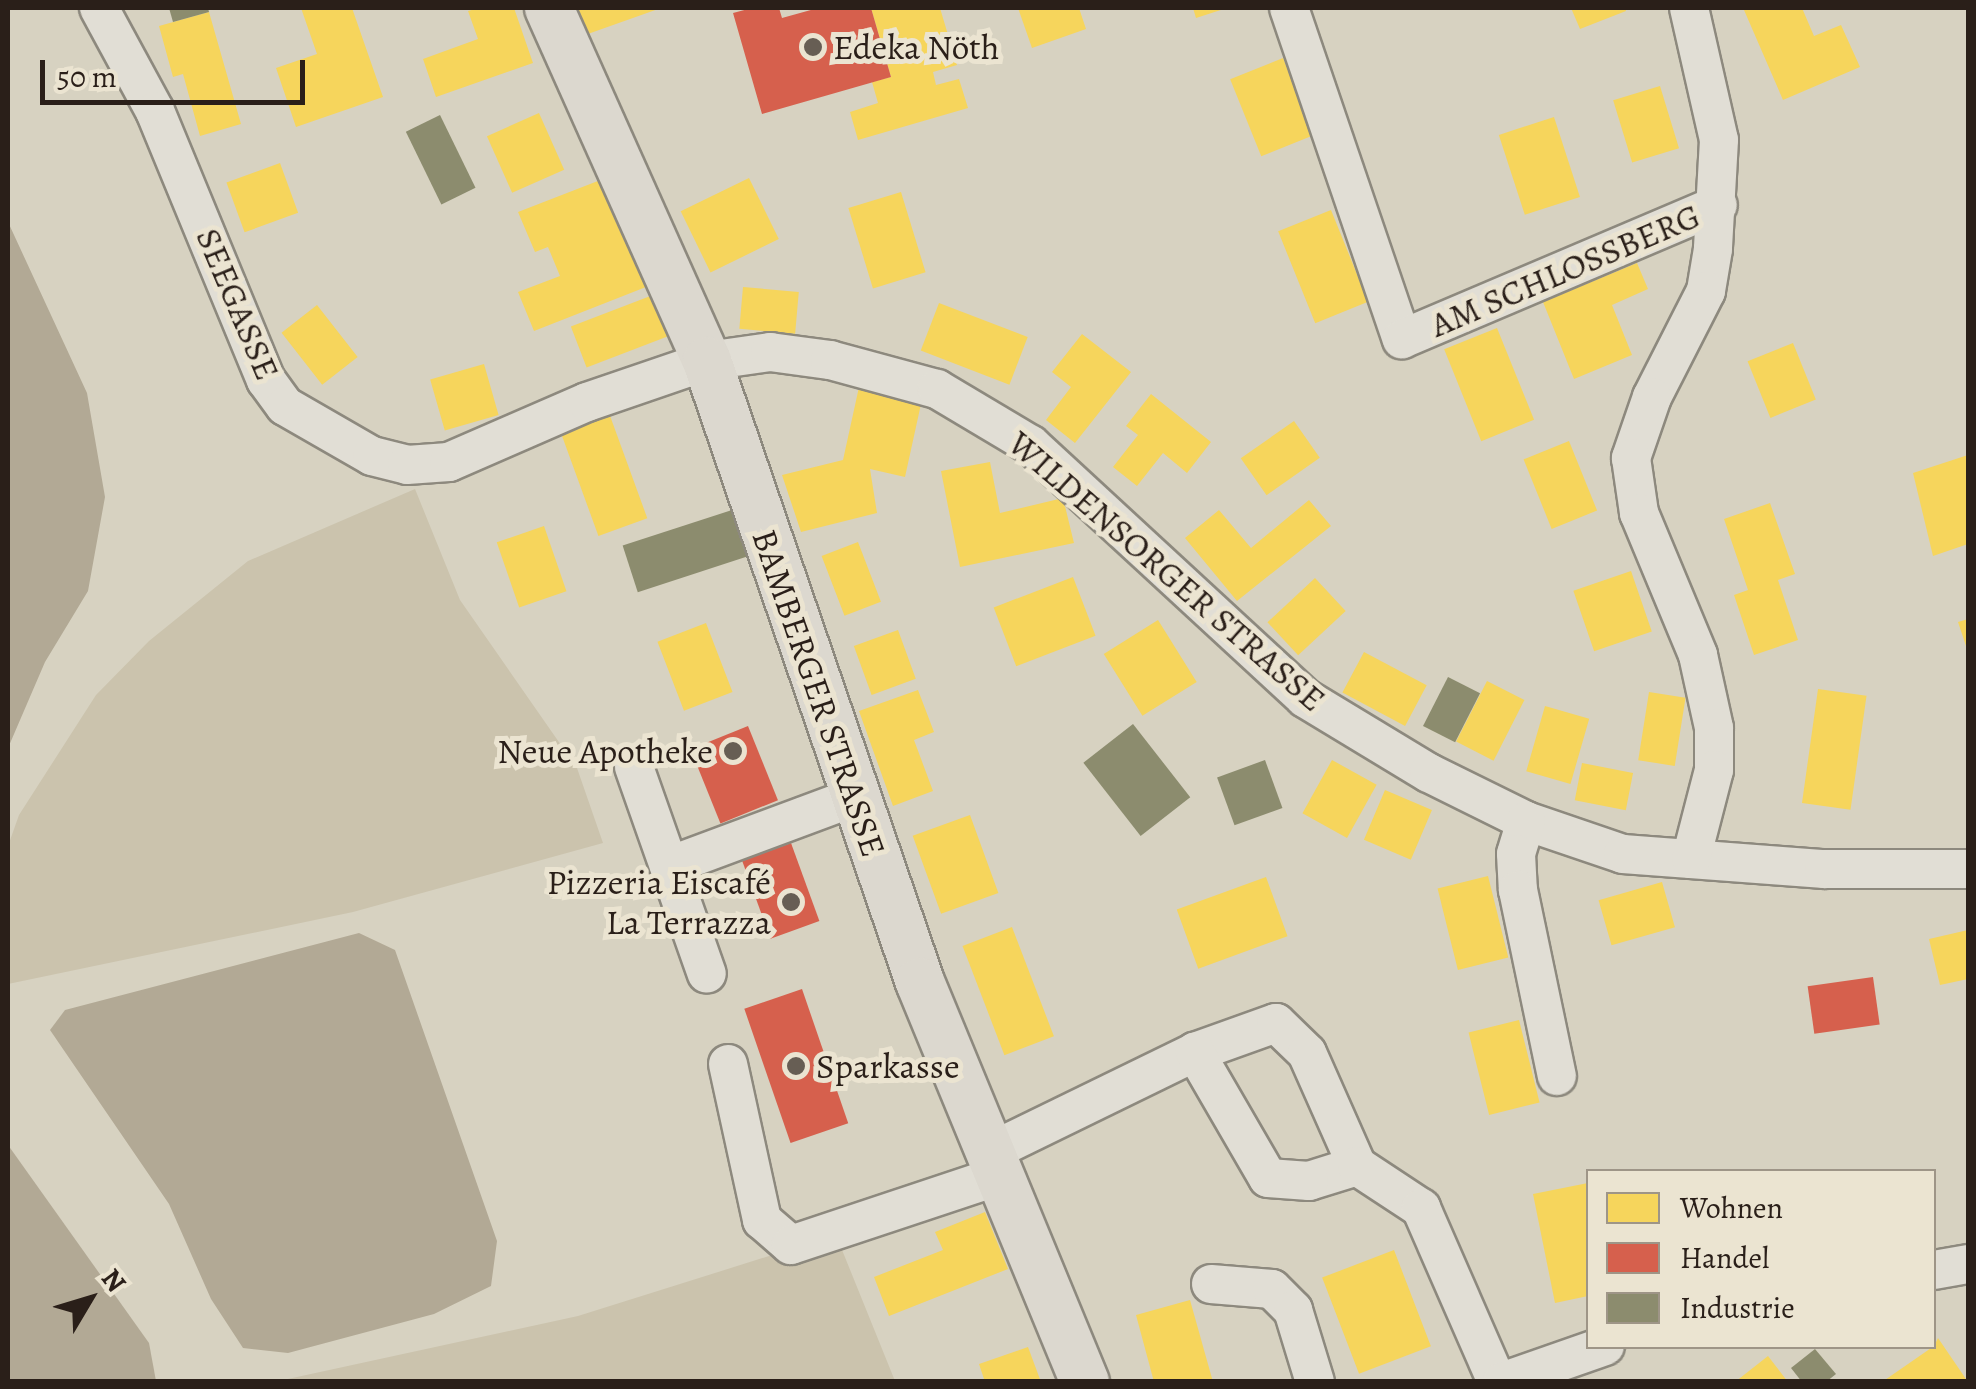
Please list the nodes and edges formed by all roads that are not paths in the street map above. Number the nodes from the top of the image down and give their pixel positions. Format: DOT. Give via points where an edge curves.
graph roads {
  1 [pos="100,8"];
  2 [pos="549,8"];
  3 [pos="1289,8"];
  4 [pos="1688,8"];
  5 [pos="1718,205"];
  6 [pos="707,360"];
  7 [pos="634,767"];
  8 [pos="852,798"];
  9 [pos="1526,820"];
  10 [pos="1691,859"];
  11 [pos="669,866"];
  12 [pos="1968,869"];
  13 [pos="707,974"];
  14 [pos="1194,1052"];
  15 [pos="728,1064"];
  16 [pos="1557,1076"];
  17 [pos="994,1164"];
  18 [pos="1358,1166"];
  19 [pos="1968,1264"];
  20 [pos="1936,1270"];
  21 [pos="1212,1284"];
  22 [pos="1596,1349"];
  23 [pos="1084,1382"];
  24 [pos="1315,1382"];
  25 [pos="1500,1382"];
  1 -- 6 [label="street, SEEGASSE" via="163,127 266,380 285,406 329,435 407,465 449,462 587,402"];
  2 -- 6 [label="main road, BAMBERGER STRASSE"];
  3 -- 5 [label="street, AM SCHLOSSBERG" via="1402,339"];
  4 -- 5 [label="street" via="1719,140"];
  5 -- 10 [label="street" via="1706,291 1652,397 1632,458 1639,513 1698,655 1714,728 1714,770"];
  6 -- 8 [label="main road, BAMBERGER STRASSE"];
  6 -- 9 [label="street, WILDENSORGER STRASSE" via="770,352 830,360 936,389 1031,445 1306,698 1429,773"];
  7 -- 11 [label="street"];
  8 -- 11 [label="street"];
  8 -- 17 [label="main road, BAMBERGER STRASSE"];
  9 -- 10 [label="street, WILDENSORGER STRASSE" via="1623,854"];
  9 -- 16 [label="street" via="1516,854 1518,890"];
  10 -- 12 [label="street, WILDENSORGER STRASSE"];
  11 -- 13 [label="street"];
  14 -- 17 [label="street"];
  14 -- 18 [label="street" via="1268,1178 1310,1181"];
  14 -- 18 [label="street" via="1260,1024 1276,1023 1291,1033 1307,1053"];
  15 -- 17 [label="street" via="762,1220 791,1245"];
  17 -- 23 [label="main road, BAMBERGER STRASSE"];
  18 -- 25 [label="street" via="1421,1208"];
  19 -- 20 [label="street"];
  21 -- 24 [label="street" via="1272,1289 1293,1310"];
  22 -- 25 [label="street"];
}
